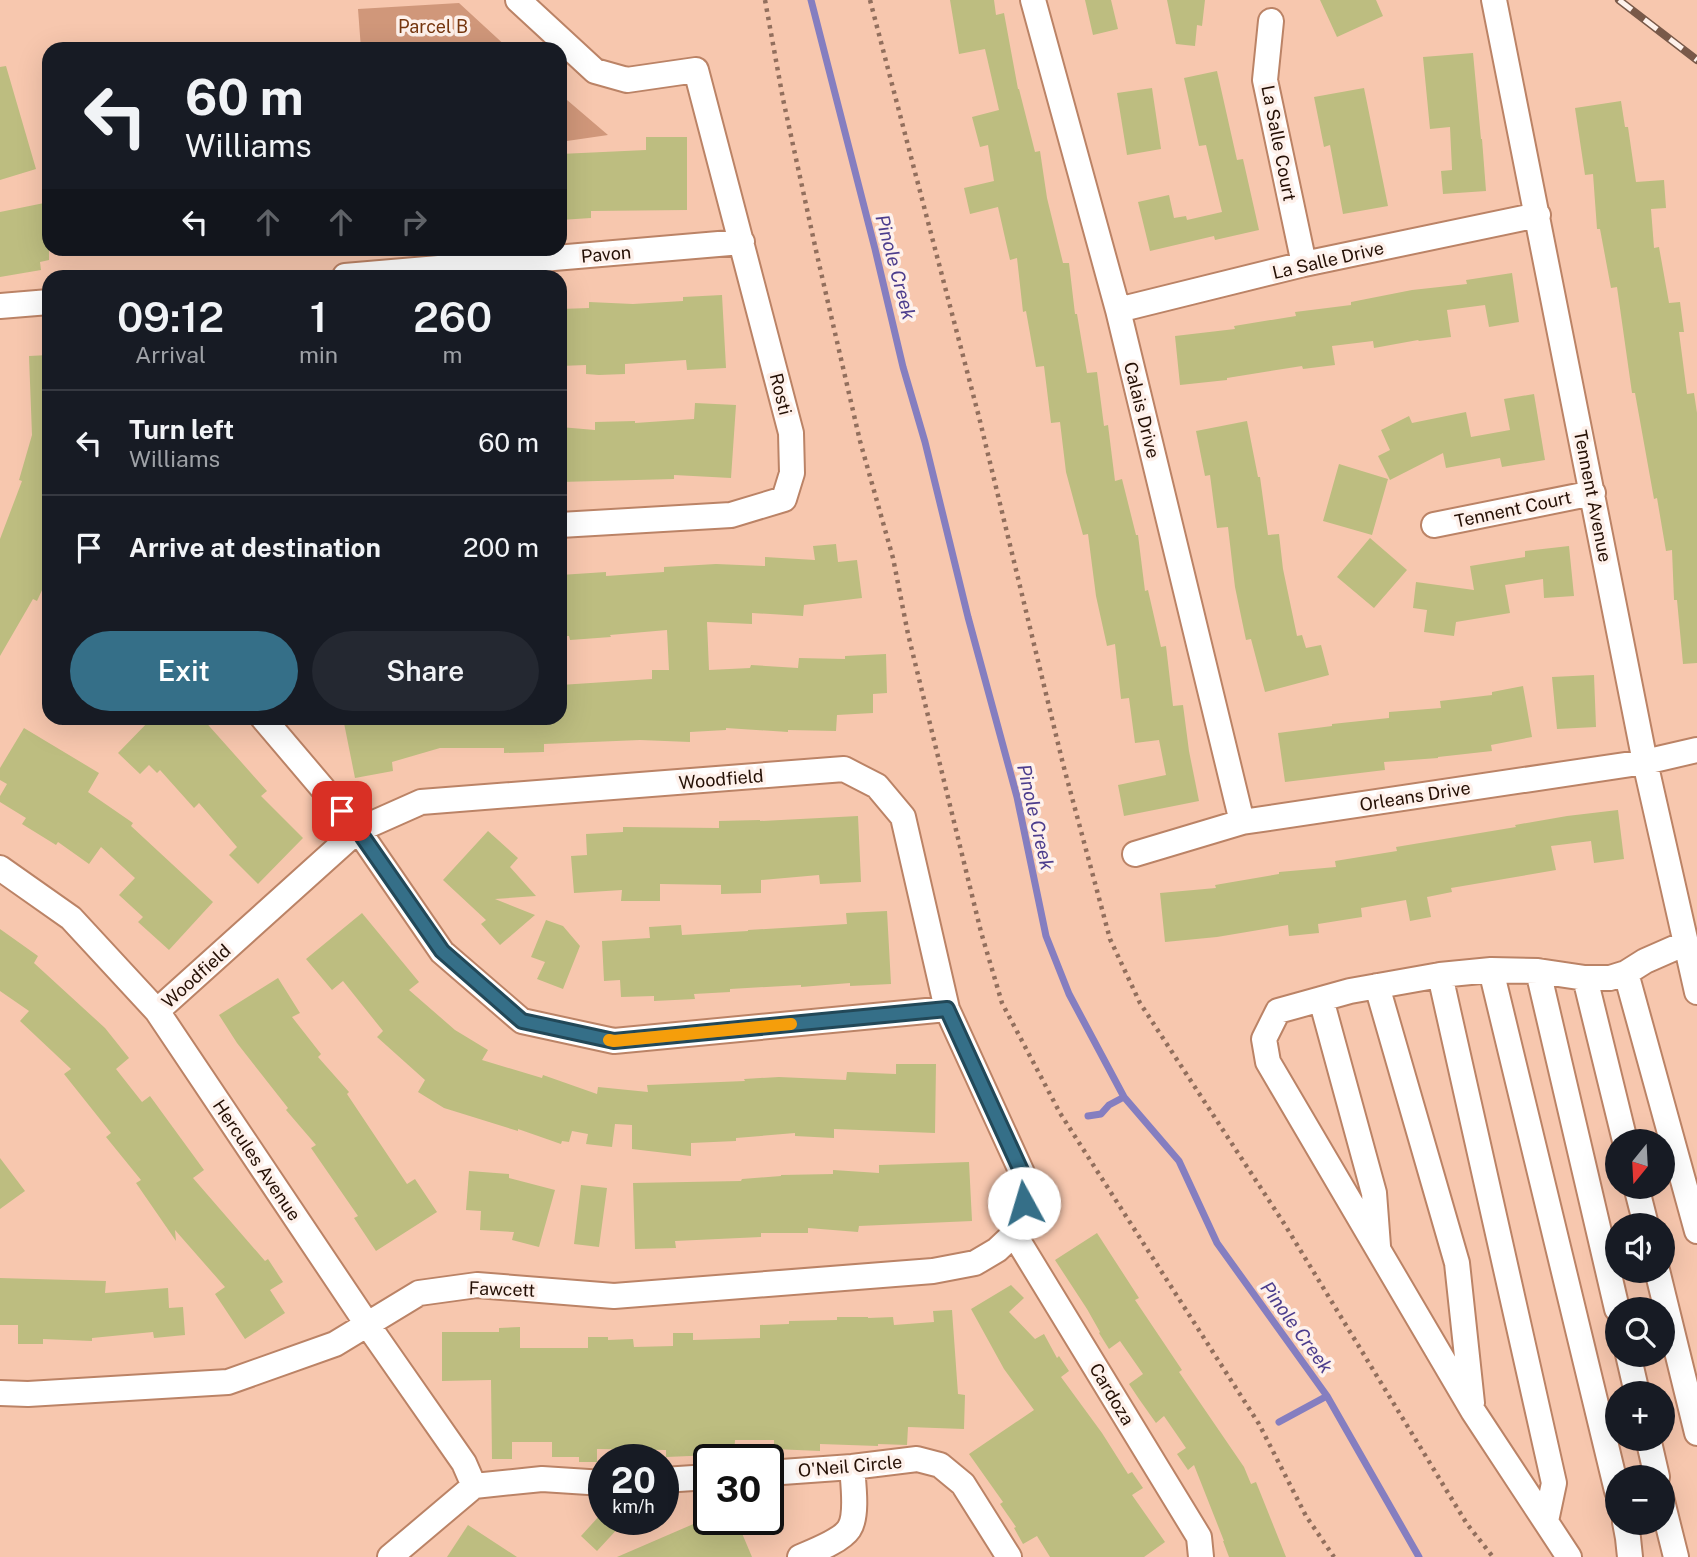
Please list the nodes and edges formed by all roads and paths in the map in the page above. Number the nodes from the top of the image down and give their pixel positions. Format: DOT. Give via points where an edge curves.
graph roads {
  1 [pos="518,0"];
  2 [pos="765,0"];
  3 [pos="870,0"];
  4 [pos="1033,0"];
  5 [pos="1494,0"];
  6 [pos="1271,21"];
  7 [pos="564,42"];
  8 [pos="567,45"];
  9 [pos="1538,215"];
  10 [pos="742,242"];
  11 [pos="1304,264"];
  12 [pos="415,270"];
  13 [pos="42,303"];
  14 [pos="0,306"];
  15 [pos="1118,310"];
  16 [pos="1592,492"];
  17 [pos="1434,525"];
  18 [pos="567,526"];
  19 [pos="269,725"];
  20 [pos="1697,750"];
  21 [pos="1645,762"];
  22 [pos="1242,822"];
  23 [pos="358,830"];
  24 [pos="1135,853"];
  25 [pos="0,868"];
  26 [pos="1686,943"];
  27 [pos="1491,970"];
  28 [pos="1538,971"];
  29 [pos="1626,973"];
  30 [pos="1440,975"];
  31 [pos="1585,978"];
  32 [pos="1377,986"];
  33 [pos="1697,992"];
  34 [pos="1321,999"];
  35 [pos="947,1009"];
  36 [pos="157,1011"];
  37 [pos="1622,1129"];
  38 [pos="1697,1231"];
  39 [pos="1014,1234"];
  40 [pos="1378,1251"];
  41 [pos="1660,1283"];
  42 [pos="1615,1297"];
  43 [pos="368,1324"];
  44 [pos="0,1393"];
  45 [pos="1473,1411"];
  46 [pos="1697,1433"];
  47 [pos="1611,1465"];
  48 [pos="852,1467"];
  49 [pos="784,1472"];
  50 [pos="588,1482"];
  51 [pos="474,1486"];
  52 [pos="1546,1521"];
  53 [pos="1627,1535"];
  54 [pos="1670,1535"];
  55 [pos="396,1555"];
  56 [pos="800,1557"];
  57 [pos="1009,1557"];
  58 [pos="1201,1557"];
  59 [pos="1334,1557"];
  60 [pos="1493,1557"];
  61 [pos="1569,1557"];
  62 [pos="1630,1557"];
  63 [pos="1676,1557"];
  1 -- 7 [label="street, Rosti"];
  2 -- 59 [label="path" via="860,441 893,558 974,908 1002,1003 1060,1113 1259,1424 1306,1516"];
  3 -- 60 [label="path" via="1110,939 1140,1003 1286,1225 1467,1524"];
  4 -- 15 [label="street, Calais Drive"];
  5 -- 9 [label="street, Tennent Avenue"];
  6 -- 11 [label="street, La Salle Court" via="1265,80"];
  8 -- 10 [label="street, Rosti" via="595,71 627,80 696,70"];
  9 -- 11 [label="street, La Salle Drive"];
  9 -- 16 [label="street, Tennent Avenue"];
  10 -- 12 [label="street, Pavon"];
  10 -- 18 [label="street, Rosti" via="791,433 792,473 785,499 731,515"];
  11 -- 15 [label="street, La Salle Drive"];
  13 -- 14 [label="street"];
  15 -- 22 [label="street, Calais Drive"];
  16 -- 17 [label="street, Tennent Court"];
  16 -- 21 [label="street, Tennent Avenue"];
  19 -- 23 [label="street"];
  20 -- 21 [label="street, Orleans Drive"];
  21 -- 22 [label="street, Orleans Drive"];
  21 -- 26 [label="street, Tennent Avenue"];
  22 -- 24 [label="street, Orleans Drive"];
  23 -- 35 [label="street" via="442,951 522,1021 614,1041"];
  23 -- 35 [label="street, Woodfield" via="421,802 844,769 877,786 903,817"];
  23 -- 36 [label="street, Woodfield"];
  25 -- 36 [label="street, Hercules Avenue" via="71,918"];
  26 -- 29 [label="street"];
  26 -- 33 [label="street, Tennent Avenue"];
  27 -- 28 [label="street"];
  27 -- 30 [label="street"];
  27 -- 47 [label="street"];
  28 -- 31 [label="street"];
  28 -- 42 [label="street"];
  29 -- 31 [label="street"];
  29 -- 38 [label="street"];
  30 -- 32 [label="street"];
  30 -- 52 [label="street" via="1554,1483"];
  31 -- 37 [label="street"];
  32 -- 34 [label="street"];
  32 -- 45 [label="street" via="1457,1263"];
  34 -- 40 [label="street" via="1374,1192"];
  34 -- 40 [label="street" via="1278,1011 1264,1039 1268,1062"];
  35 -- 39 [label="street, Woodfield" via="1023,1175 1024,1203"];
  36 -- 43 [label="street, Hercules Avenue"];
  39 -- 43 [label="street, Fawcett" via="975,1262 933,1271 614,1296 477,1284 419,1293"];
  39 -- 58 [label="street, Cardoza" via="1199,1537"];
  40 -- 45 [label="street"];
  41 -- 46 [label="street"];
  43 -- 44 [label="street, Fawcett" via="335,1344 228,1382"];
  43 -- 51 [label="street, Hercules Avenue" via="464,1463"];
  45 -- 52 [label="street"];
  48 -- 49 [label="street, O'Neil Circle"];
  48 -- 56 [label="street" via="854,1517 850,1528"];
  48 -- 57 [label="street, O'Neil Circle" via="917,1459 940,1465 963,1484"];
  50 -- 51 [label="street" via="542,1479"];
  51 -- 55 [label="street"];
  52 -- 61 [label="street"];
  53 -- 62 [label="street"];
  54 -- 63 [label="street"];
}
